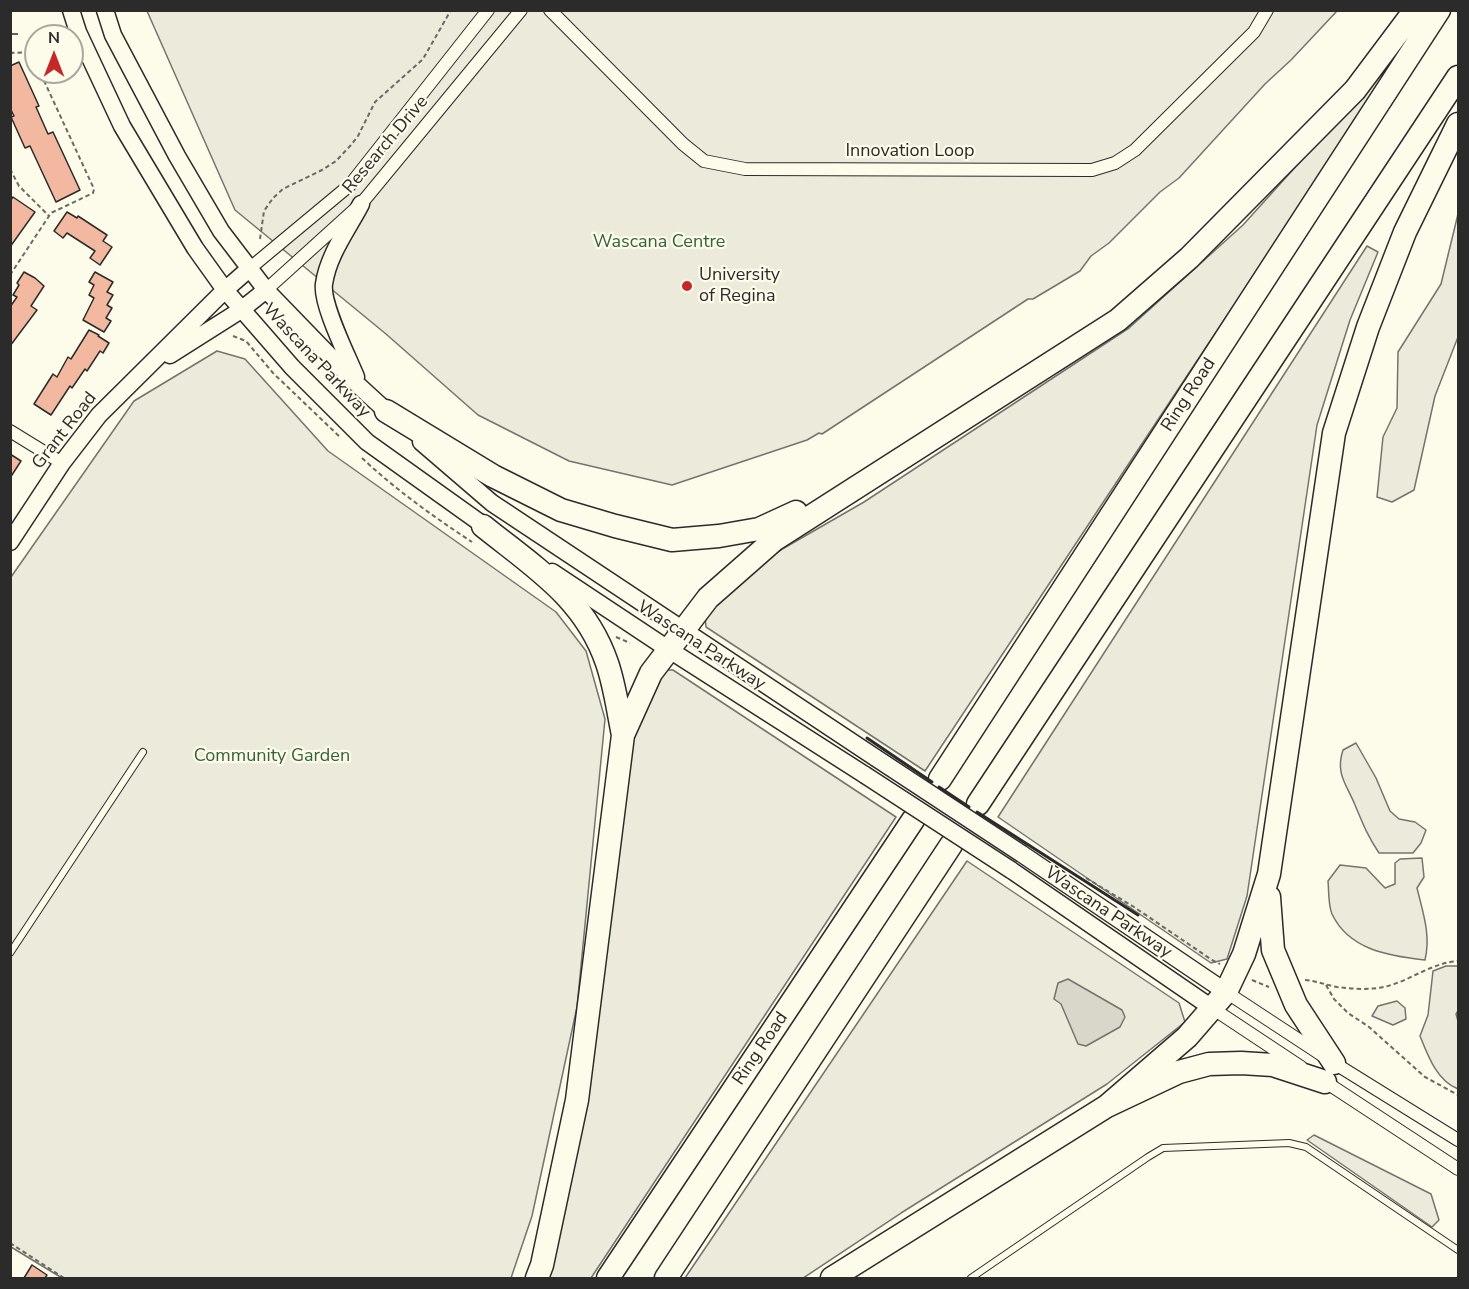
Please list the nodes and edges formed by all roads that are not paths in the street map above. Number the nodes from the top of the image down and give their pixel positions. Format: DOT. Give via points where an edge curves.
graph roads {
  1 [pos="71,10"];
  2 [pos="105,10"];
  3 [pos="488,10"];
  4 [pos="521,10"];
  5 [pos="550,10"];
  6 [pos="1266,10"];
  7 [pos="1415,10"];
  8 [pos="1439,10"];
  9 [pos="1458,77"];
  10 [pos="1458,124"];
  11 [pos="361,204"];
  12 [pos="249,269"];
  13 [pos="225,290"];
  14 [pos="266,290"];
  15 [pos="241,310"];
  16 [pos="136,379"];
  17 [pos="360,386"];
  18 [pos="386,411"];
  19 [pos="10,431"];
  20 [pos="62,464"];
  21 [pos="874,476"];
  22 [pos="483,526"];
  23 [pos="10,542"];
  24 [pos="684,629"];
  25 [pos="668,649"];
  26 [pos="623,735"];
  27 [pos="143,752"];
  28 [pos="940,779"];
  29 [pos="978,804"];
  30 [pos="914,820"];
  31 [pos="951,845"];
  32 [pos="1269,874"];
  33 [pos="10,953"];
  34 [pos="1219,1000"];
  35 [pos="1330,1072"];
  36 [pos="1107,1106"];
  37 [pos="1458,1140"];
  38 [pos="1458,1169"];
  39 [pos="1458,1250"];
  40 [pos="537,1278"];
  41 [pos="608,1278"];
  42 [pos="666,1278"];
  43 [pos="832,1278"];
  44 [pos="971,1278"];
  1 -- 13 [label="main road, Wascana Parkway" via="122,126 189,239"];
  2 -- 12 [label="main road, Wascana Parkway" via="113,35 177,156 221,231"];
  3 -- 12 [label="street, Research Drive" via="350,185"];
  4 -- 11 [label="street, Research Drive"];
  5 -- 6 [label="street, Innovation Loop" via="704,161 745,169 1092,170 1115,163 1135,150 1254,32"];
  7 -- 21 [label="highway" via="1354,90 1189,258 1118,320"];
  8 -- 28 [label="highway, Ring Road"];
  9 -- 29 [label="highway"];
  10 -- 32 [label="highway" via="1406,232 1368,327 1334,432"];
  11 -- 14 [label="street, Research Drive"];
  11 -- 17 [label="main road" via="332,258 324,286 330,312"];
  12 -- 13 [label="main road, Grant Road"];
  12 -- 14 [label="main road, Wascana Parkway"];
  13 -- 15 [label="main road, Wascana Parkway"];
  13 -- 16 [label="main road, Grant Road"];
  14 -- 15 [label="main road, Grant Road"];
  14 -- 17 [label="main road, Wascana Parkway"];
  15 -- 16 [label="main road, Grant Road"];
  15 -- 22 [label="main road, Wascana Parkway" via="292,368 367,442"];
  16 -- 20 [label="main road, Grant Road" via="99,415"];
  17 -- 18 [label="main road, Wascana Parkway"];
  18 -- 21 [label="highway" via="493,476 561,510 672,540 759,529"];
  18 -- 24 [label="main road, Wascana Parkway" via="492,503"];
  19 -- 20 [label="street"];
  20 -- 23 [label="main road, Grant Road"];
  21 -- 24 [label="highway" via="774,540 708,598"];
  22 -- 25 [label="main road, Wascana Parkway"];
  22 -- 26 [label="highway" via="562,589 582,614 607,661"];
  24 -- 25 [label="highway"];
  24 -- 34 [label="main road, Wascana Parkway, bridge" via="1022,854"];
  25 -- 26 [label="highway" via="651,673"];
  25 -- 34 [label="main road, Wascana Parkway, bridge"];
  26 -- 40 [label="highway" via="577,1100"];
  27 -- 33 [label="lane"];
  30 -- 41 [label="highway, Ring Road"];
  31 -- 42 [label="highway"];
  32 -- 34 [label="highway" via="1244,954"];
  32 -- 35 [label="highway" via="1273,950"];
  34 -- 35 [label="street, Wascana Parkway"];
  34 -- 35 [label="street, Wascana Parkway"];
  34 -- 36 [label="highway" via="1187,1038"];
  35 -- 36 [label="highway" via="1274,1065 1209,1064 1179,1072"];
  35 -- 37 [label="street, Wascana Parkway"];
  35 -- 38 [label="street, Wascana Parkway"];
  36 -- 43 [label="highway"];
  39 -- 44 [label="lane" via="1306,1148 1289,1143 1163,1148"];
}
